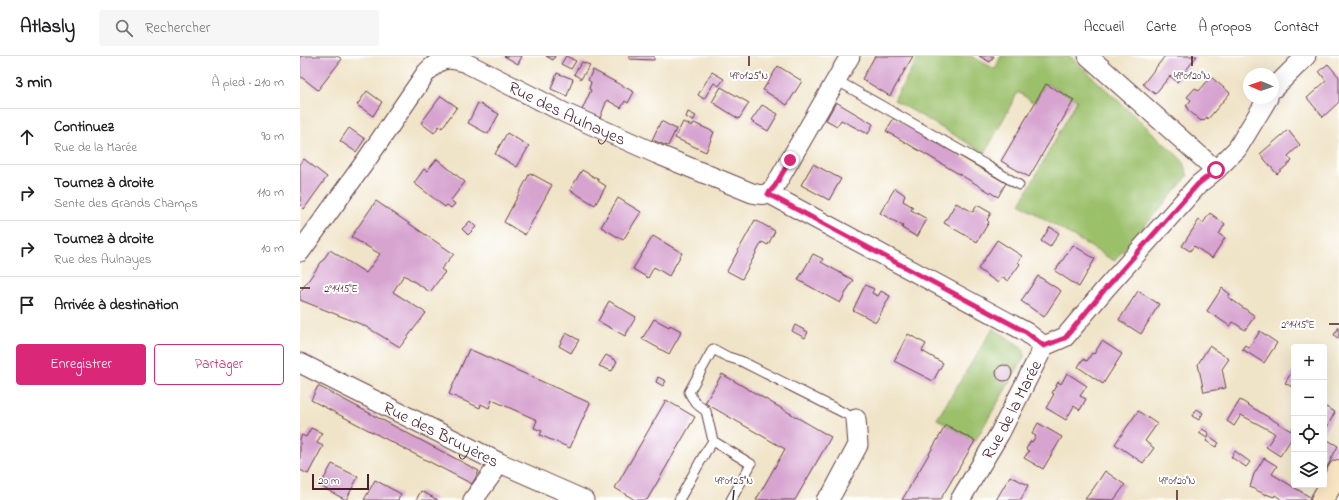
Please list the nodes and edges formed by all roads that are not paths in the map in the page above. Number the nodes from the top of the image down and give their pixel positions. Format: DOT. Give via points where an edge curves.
graph roads {
  1 [pos="850,56"];
  2 [pos="1306,56"];
  3 [pos="448,57"];
  4 [pos="1093,57"];
  5 [pos="836,80"];
  6 [pos="1279,83"];
  7 [pos="1264,104"];
  8 [pos="1216,170"];
  9 [pos="1019,185"];
  10 [pos="768,194"];
  11 [pos="300,252"];
  12 [pos="1044,346"];
  13 [pos="300,364"];
  14 [pos="859,421"];
  15 [pos="714,441"];
  16 [pos="500,463"];
  17 [pos="1339,471"];
  18 [pos="473,500"];
  19 [pos="584,500"];
  20 [pos="679,500"];
  21 [pos="731,500"];
  22 [pos="826,500"];
  23 [pos="960,500"];
  24 [pos="1322,500"];
  1 -- 5 [label="street"];
  2 -- 6 [label="street"];
  3 -- 10 [label="street, Rue des Aulnayes" via="466,63 565,113 657,154 752,193"];
  3 -- 11 [label="street, Rue des Aulnayes" via="435,63 426,73"];
  4 -- 8 [label="street"];
  5 -- 9 [label="lane"];
  5 -- 10 [label="street"];
  7 -- 8 [label="street, Rue de la Marée" via="1237,149"];
  8 -- 12 [label="street, Rue de la Marée" via="1198,184 1065,338"];
  10 -- 12 [label="street" via="1026,332"];
  12 -- 23 [label="street, Rue de la Marée" via="1000,433"];
  13 -- 16 [label="street, Rue des Bruyères"];
  14 -- 15 [label="lane" via="713,349 689,392 697,405 706,411"];
  14 -- 22 [label="street" via="858,445 832,494"];
  15 -- 20 [label="lane"];
  15 -- 21 [label="lane" via="751,464"];
  16 -- 18 [label="street"];
  16 -- 19 [label="street, Rue des Bruyères"];
  17 -- 24 [label="street"];
}
